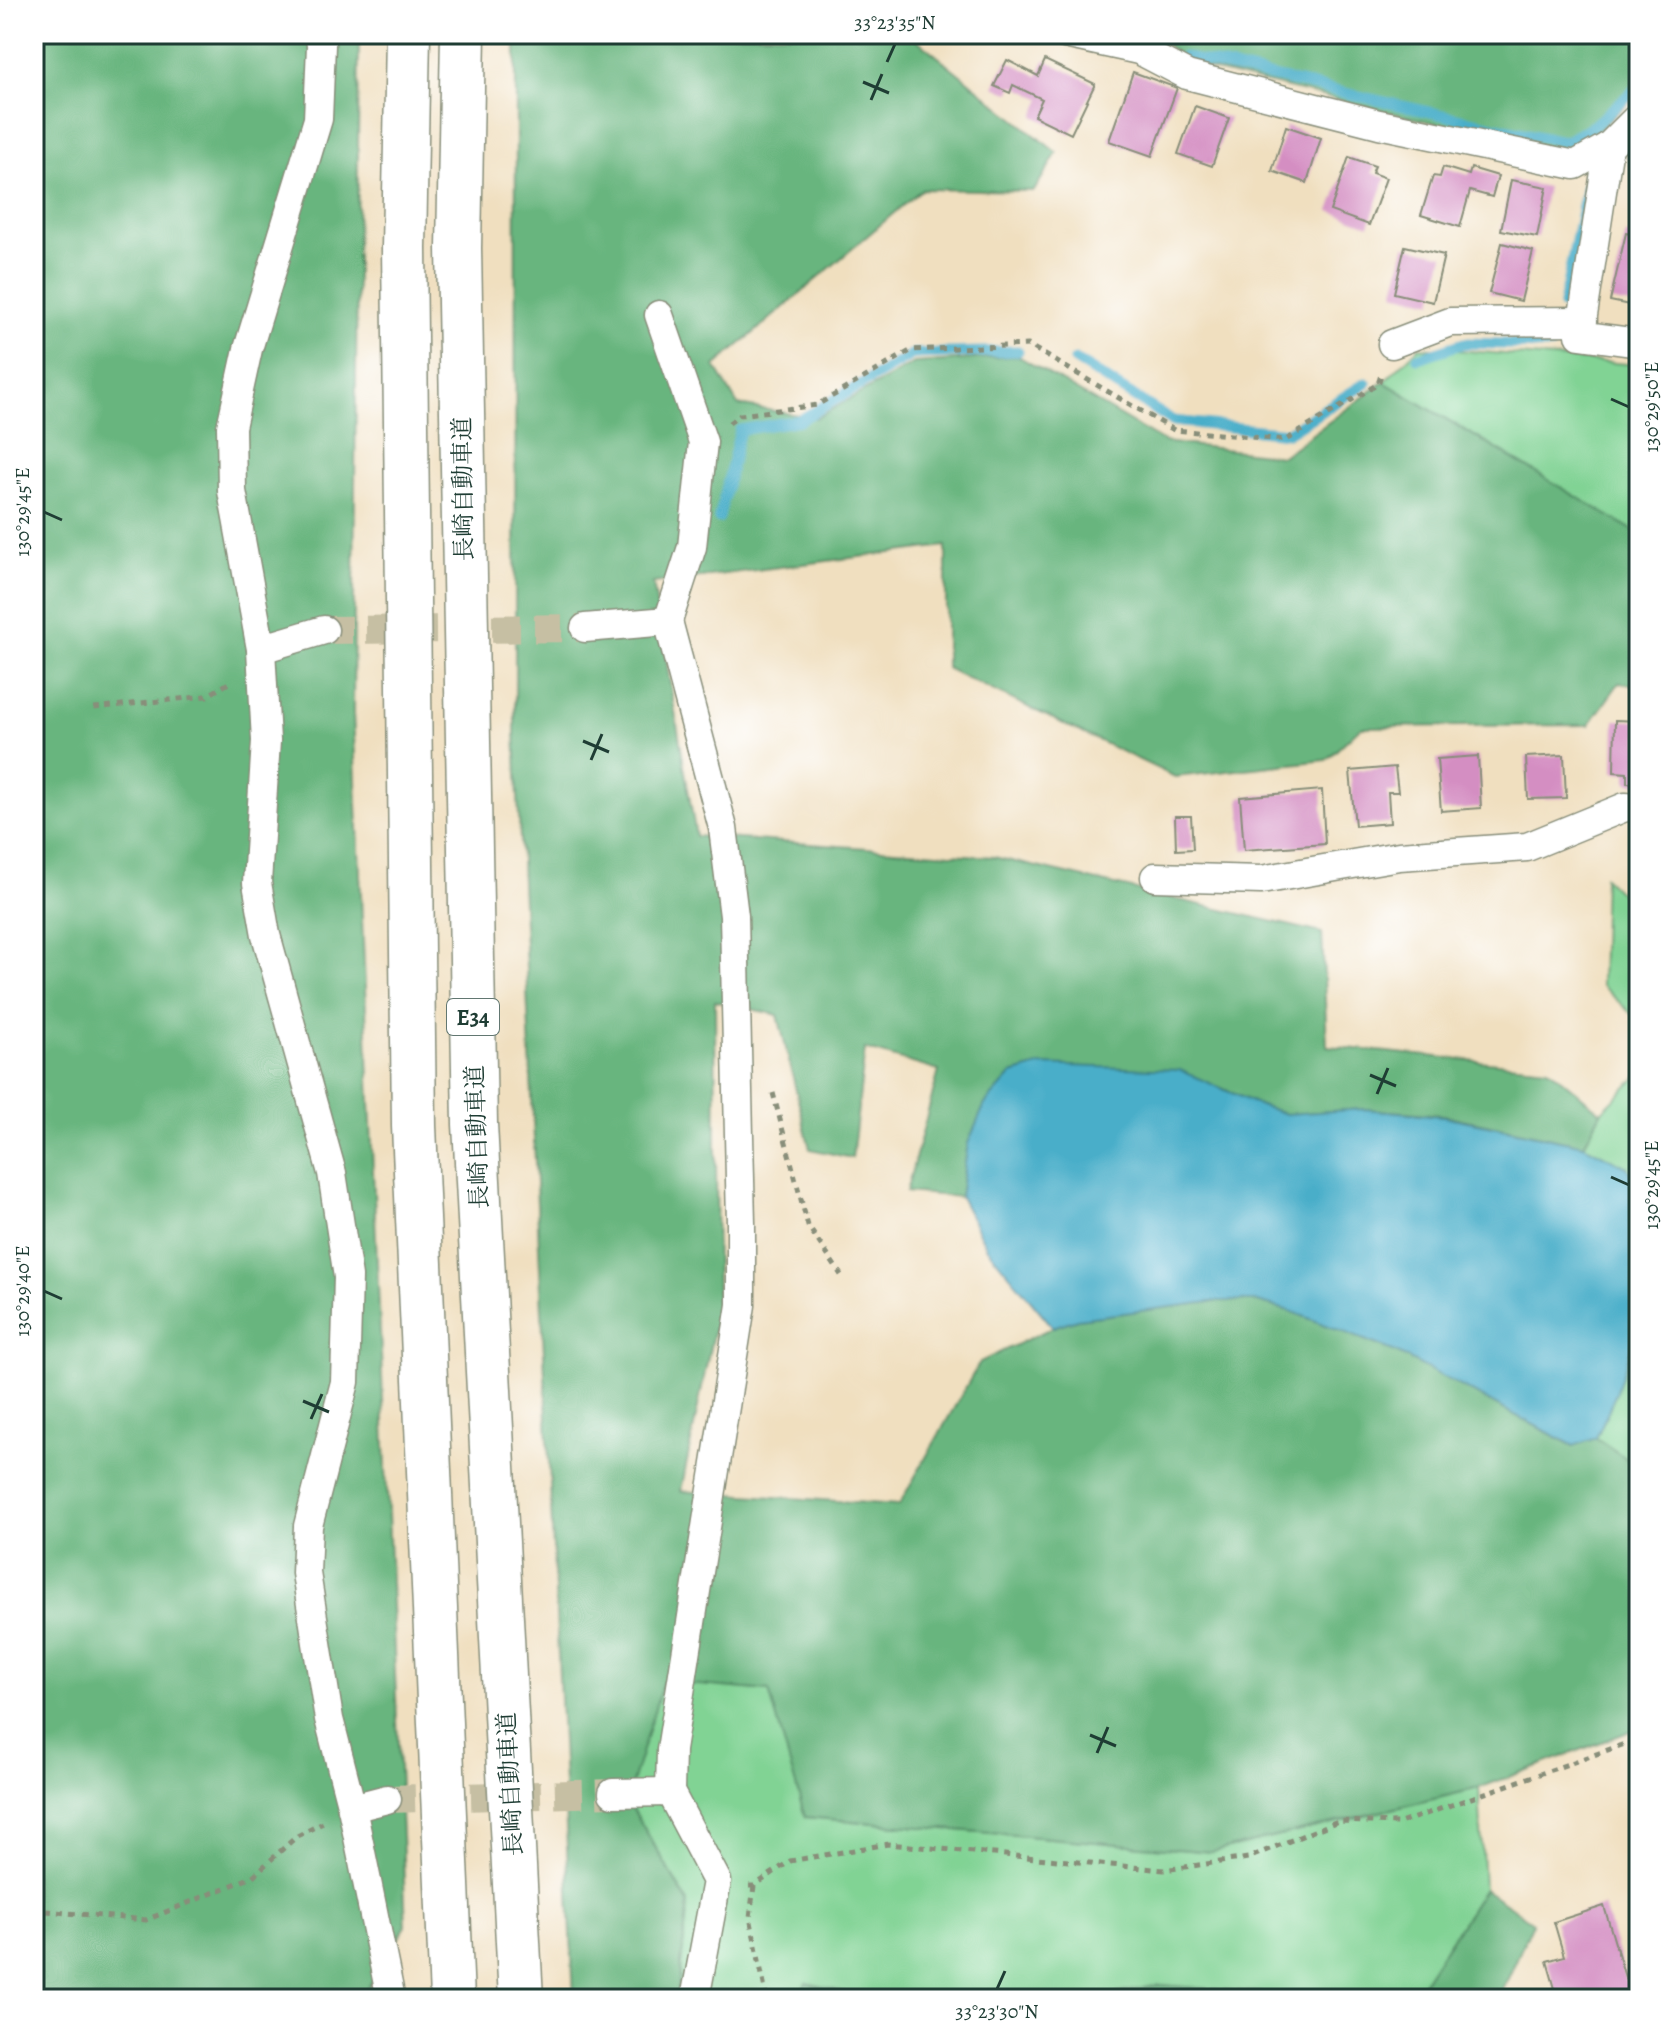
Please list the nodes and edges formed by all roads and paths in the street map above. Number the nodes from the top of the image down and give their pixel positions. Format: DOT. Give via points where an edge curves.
graph roads {
  1 [pos="319,34"];
  2 [pos="408,34"];
  3 [pos="463,34"];
  4 [pos="1065,34"];
  5 [pos="1639,116"];
  6 [pos="1609,146"];
  7 [pos="659,315"];
  8 [pos="1583,321"];
  9 [pos="1639,343"];
  10 [pos="1392,344"];
  11 [pos="703,442"];
  12 [pos="668,621"];
  13 [pos="585,628"];
  14 [pos="324,630"];
  15 [pos="261,649"];
  16 [pos="94,708"];
  17 [pos="1639,808"];
  18 [pos="1155,877"];
  19 [pos="772,1087"];
  20 [pos="841,1275"];
  21 [pos="1639,1739"];
  22 [pos="670,1792"];
  23 [pos="613,1793"];
  24 [pos="387,1799"];
  25 [pos="352,1808"];
  26 [pos="717,1881"];
  27 [pos="754,1886"];
  28 [pos="34,1910"];
  29 [pos="391,1999"];
  30 [pos="452,1999"];
  31 [pos="521,1999"];
  32 [pos="695,1999"];
  33 [pos="767,1999"];
  1 -- 15 [label="street" via="318,119 248,349 231,427 232,491"];
  2 -- 30 [label="highway, E34" via="404,248 414,1126"];
  3 -- 31 [label="highway, 長崎自動車道 / E34" via="459,248 475,1124"];
  4 -- 6 [label="street" via="1139,50 1187,75 1349,117 1575,165"];
  5 -- 6 [label="street"];
  6 -- 8 [label="street"];
  7 -- 11 [label="street"];
  8 -- 9 [label="street" via="1580,335"];
  8 -- 10 [label="street" via="1450,322"];
  10 -- 11 [label="path" via="1378,384 1286,440 1174,430 1028,345 912,350 817,405 740,415"];
  11 -- 12 [label="street" via="692,547"];
  12 -- 13 [label="street"];
  12 -- 22 [label="street" via="725,843 734,916 741,1223 741,1305 671,1750"];
  14 -- 15 [label="street"];
  15 -- 16 [label="path" via="231,682 207,696"];
  15 -- 25 [label="street" via="266,741 257,883 266,935 332,1173 348,1277 345,1382 308,1526 306,1573 329,1719"];
  17 -- 18 [label="street" via="1625,807 1527,847 1399,856 1261,880"];
  19 -- 20 [label="path" via="808,1226"];
  21 -- 27 [label="path" via="1400,1823 1338,1821 1248,1858 1164,1870 888,1844 790,1861"];
  22 -- 23 [label="street"];
  22 -- 26 [label="street"];
  24 -- 25 [label="street"];
  25 -- 28 [label="path" via="297,1836 252,1877 146,1920"];
  25 -- 29 [label="street"];
  26 -- 27 [label="path"];
  26 -- 32 [label="street"];
  27 -- 33 [label="path" via="750,1917"];
}
